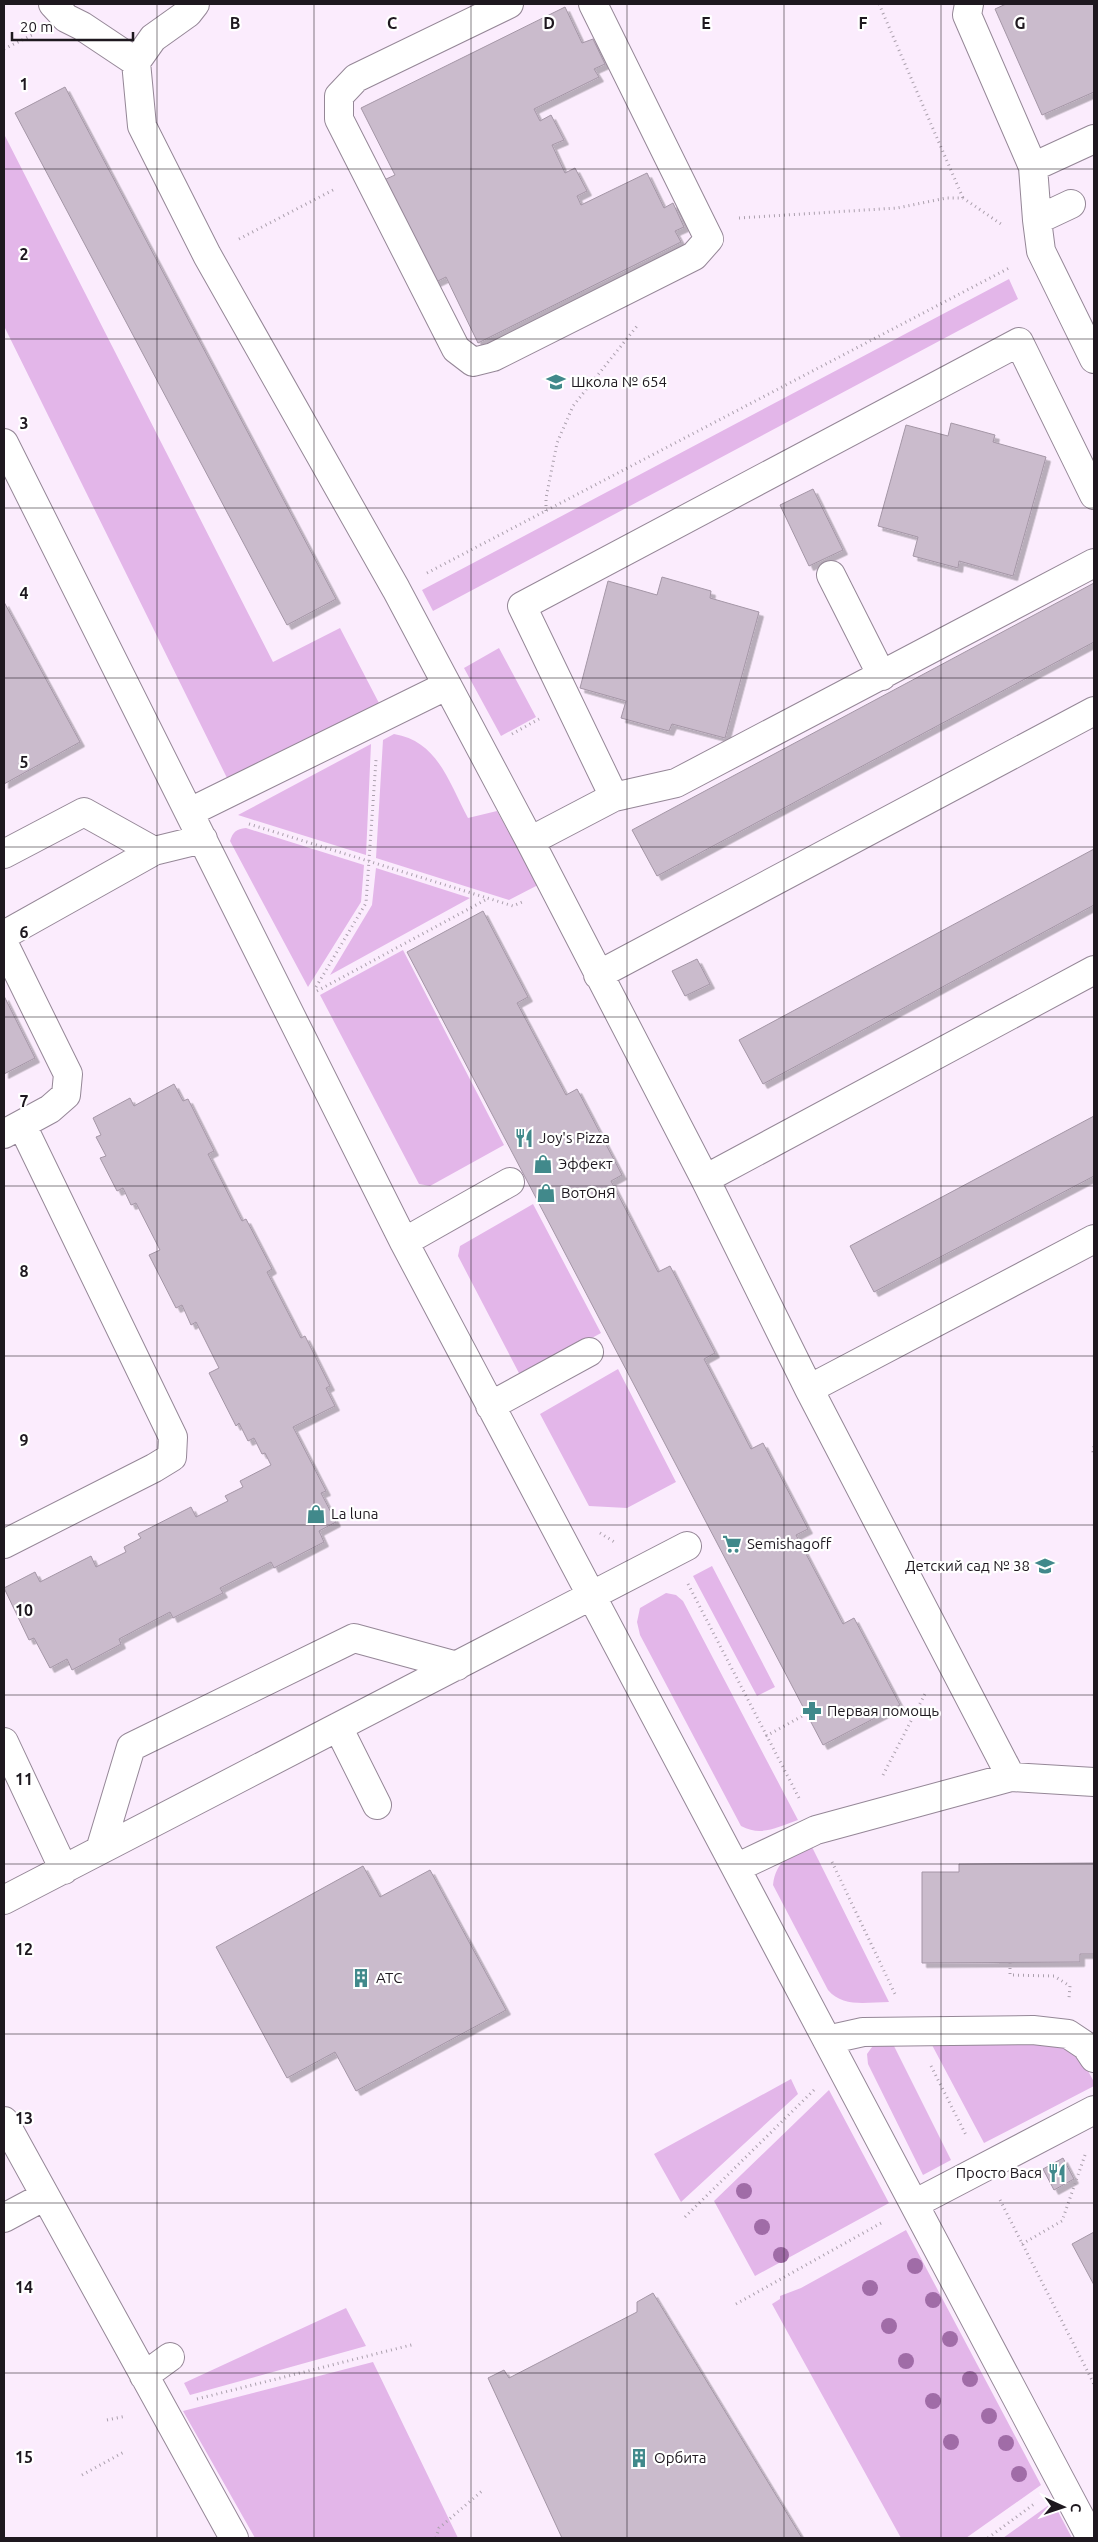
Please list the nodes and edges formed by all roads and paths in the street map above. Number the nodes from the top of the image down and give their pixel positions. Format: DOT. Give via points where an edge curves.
graph roads {
  1 [pos="53,4"];
  2 [pos="195,4"];
  3 [pos="509,4"];
  4 [pos="593,4"];
  5 [pos="879,4"];
  6 [pos="969,4"];
  7 [pos="136,62"];
  8 [pos="1094,139"];
  9 [pos="1034,167"];
  10 [pos="366,174"];
  11 [pos="963,198"];
  12 [pos="1072,204"];
  13 [pos="698,220"];
  14 [pos="1038,220"];
  15 [pos="269,224"];
  16 [pos="1041,251"];
  17 [pos="640,322"];
  18 [pos="1094,359"];
  19 [pos="4,443"];
  20 [pos="1094,495"];
  21 [pos="546,511"];
  22 [pos="1094,563"];
  23 [pos="831,575"];
  24 [pos="396,589"];
  25 [pos="882,676"];
  26 [pos="446,686"];
  27 [pos="1094,711"];
  28 [pos="544,716"];
  29 [pos="378,719"];
  30 [pos="482,751"];
  31 [pos="614,797"];
  32 [pos="194,810"];
  33 [pos="203,839"];
  34 [pos="530,841"];
  35 [pos="154,851"];
  36 [pos="4,854"];
  37 [pos="370,861"];
  38 [pos="552,886"];
  39 [pos="487,899"];
  40 [pos="4,935"];
  41 [pos="4,944"];
  42 [pos="1094,970"];
  43 [pos="598,976"];
  44 [pos="13,1129"];
  45 [pos="705,1179"];
  46 [pos="510,1182"];
  47 [pos="1094,1239"];
  48 [pos="404,1242"];
  49 [pos="590,1352"];
  50 [pos="809,1389"];
  51 [pos="490,1406"];
  52 [pos="1094,1447"];
  53 [pos="1094,1454"];
  54 [pos="595,1531"];
  55 [pos="4,1544"];
  56 [pos="687,1546"];
  57 [pos="652,1564"];
  58 [pos="592,1596"];
  59 [pos="946,1652"];
  60 [pos="456,1666"];
  61 [pos="806,1714"];
  62 [pos="338,1728"];
  63 [pos="766,1736"];
  64 [pos="4,1742"];
  65 [pos="1011,1777"];
  66 [pos="1094,1782"];
  67 [pos="377,1805"];
  68 [pos="861,1818"];
  69 [pos="816,1830"];
  70 [pos="100,1850"];
  71 [pos="736,1868"];
  72 [pos="64,1870"];
  73 [pos="4,1900"];
  74 [pos="1010,1963"];
  75 [pos="1070,1986"];
  76 [pos="913,2032"];
  77 [pos="827,2040"];
  78 [pos="1094,2058"];
  79 [pos="840,2065"];
  80 [pos="1094,2110"];
  81 [pos="4,2121"];
  82 [pos="1087,2148"];
  83 [pos="983,2168"];
  84 [pos="45,2196"];
  85 [pos="914,2204"];
  86 [pos="685,2217"];
  87 [pos="4,2218"];
  88 [pos="1022,2244"];
  89 [pos="736,2304"];
  90 [pos="415,2344"];
  91 [pos="170,2357"];
  92 [pos="144,2376"];
  93 [pos="1094,2384"];
  94 [pos="192,2401"];
  95 [pos="124,2452"];
  96 [pos="82,2475"];
  97 [pos="1062,2483"];
  98 [pos="482,2491"];
  99 [pos="234,2538"];
  100 [pos="436,2538"];
  101 [pos="988,2538"];
  102 [pos="1091,2538"];
  1 -- 7 [label="street" via="66,18"];
  2 -- 7 [label="street" via="188,13 152,38"];
  3 -- 10 [label="street" via="356,78 339,96 338,119"];
  4 -- 13 [label="street"];
  5 -- 11 [label="path"];
  6 -- 9 [label="street" via="967,14"];
  7 -- 24 [label="street" via="142,126 146,135 207,255"];
  8 -- 9 [label="street"];
  9 -- 14 [label="street"];
  10 -- 13 [label="street" via="456,349 473,362 493,357 694,256 709,239"];
  10 -- 15 [label="path"];
  11 -- 13 [label="path" via="946,198 897,208"];
  11 -- 16 [label="path"];
  12 -- 14 [label="street"];
  14 -- 16 [label="street"];
  16 -- 18 [label="street"];
  16 -- 21 [label="path"];
  17 -- 21 [label="path" via="573,406 557,443"];
  19 -- 32 [label="street"];
  20 -- 31 [label="street" via="1019,342 522,606"];
  21 -- 24 [label="path"];
  22 -- 25 [label="street"];
  23 -- 25 [label="street"];
  24 -- 26 [label="street"];
  25 -- 31 [label="street" via="676,783"];
  26 -- 29 [label="street"];
  26 -- 30 [label="street"];
  27 -- 43 [label="street"];
  28 -- 30 [label="path"];
  29 -- 32 [label="street"];
  29 -- 37 [label="path"];
  30 -- 34 [label="street"];
  31 -- 34 [label="street"];
  32 -- 33 [label="street"];
  32 -- 37 [label="path"];
  33 -- 35 [label="street"];
  33 -- 48 [label="street"];
  34 -- 38 [label="street"];
  35 -- 36 [label="street" via="84,812"];
  35 -- 40 [label="street"];
  37 -- 39 [label="path"];
  37 -- 39 [label="path" via="366,903 312,994"];
  38 -- 39 [label="path" via="513,906"];
  38 -- 43 [label="street"];
  41 -- 44 [label="street" via="68,1074 66,1095 50,1109"];
  42 -- 45 [label="street"];
  43 -- 45 [label="street"];
  44 -- 55 [label="street" via="173,1437 172,1457"];
  45 -- 50 [label="street"];
  46 -- 48 [label="street"];
  47 -- 50 [label="street"];
  48 -- 51 [label="street"];
  49 -- 51 [label="street"];
  50 -- 59 [label="street"];
  51 -- 58 [label="street"];
  52 -- 53 [label="path"];
  54 -- 57 [label="path"];
  56 -- 57 [label="street"];
  57 -- 58 [label="street"];
  57 -- 63 [label="path" via="688,1583"];
  58 -- 60 [label="street"];
  58 -- 71 [label="street"];
  59 -- 65 [label="street"];
  59 -- 68 [label="path"];
  60 -- 62 [label="street"];
  60 -- 70 [label="street" via="354,1638 131,1747"];
  61 -- 63 [label="path"];
  62 -- 67 [label="street"];
  62 -- 70 [label="street"];
  63 -- 69 [label="path"];
  64 -- 72 [label="street"];
  65 -- 66 [label="street"];
  65 -- 68 [label="street"];
  68 -- 69 [label="street"];
  69 -- 71 [label="street"];
  69 -- 76 [label="path"];
  70 -- 72 [label="street"];
  71 -- 77 [label="street"];
  72 -- 73 [label="street"];
  74 -- 75 [label="path" via="1010,1975 1054,1976"];
  76 -- 77 [label="street" via="863,2032"];
  76 -- 78 [label="street" via="1033,2030 1068,2034 1086,2046"];
  76 -- 83 [label="path"];
  77 -- 79 [label="street"];
  79 -- 85 [label="street"];
  79 -- 86 [label="path"];
  80 -- 83 [label="street"];
  81 -- 84 [label="street"];
  82 -- 88 [label="path" via="1062,2221"];
  83 -- 85 [label="street"];
  83 -- 88 [label="path"];
  84 -- 87 [label="street"];
  84 -- 92 [label="street"];
  85 -- 89 [label="path"];
  85 -- 97 [label="street"];
  88 -- 93 [label="path"];
  90 -- 94 [label="path"];
  91 -- 92 [label="street"];
  92 -- 99 [label="street"];
  95 -- 96 [label="path"];
  97 -- 101 [label="path"];
  97 -- 102 [label="street"];
  98 -- 100 [label="path" via="439,2528"];
}
